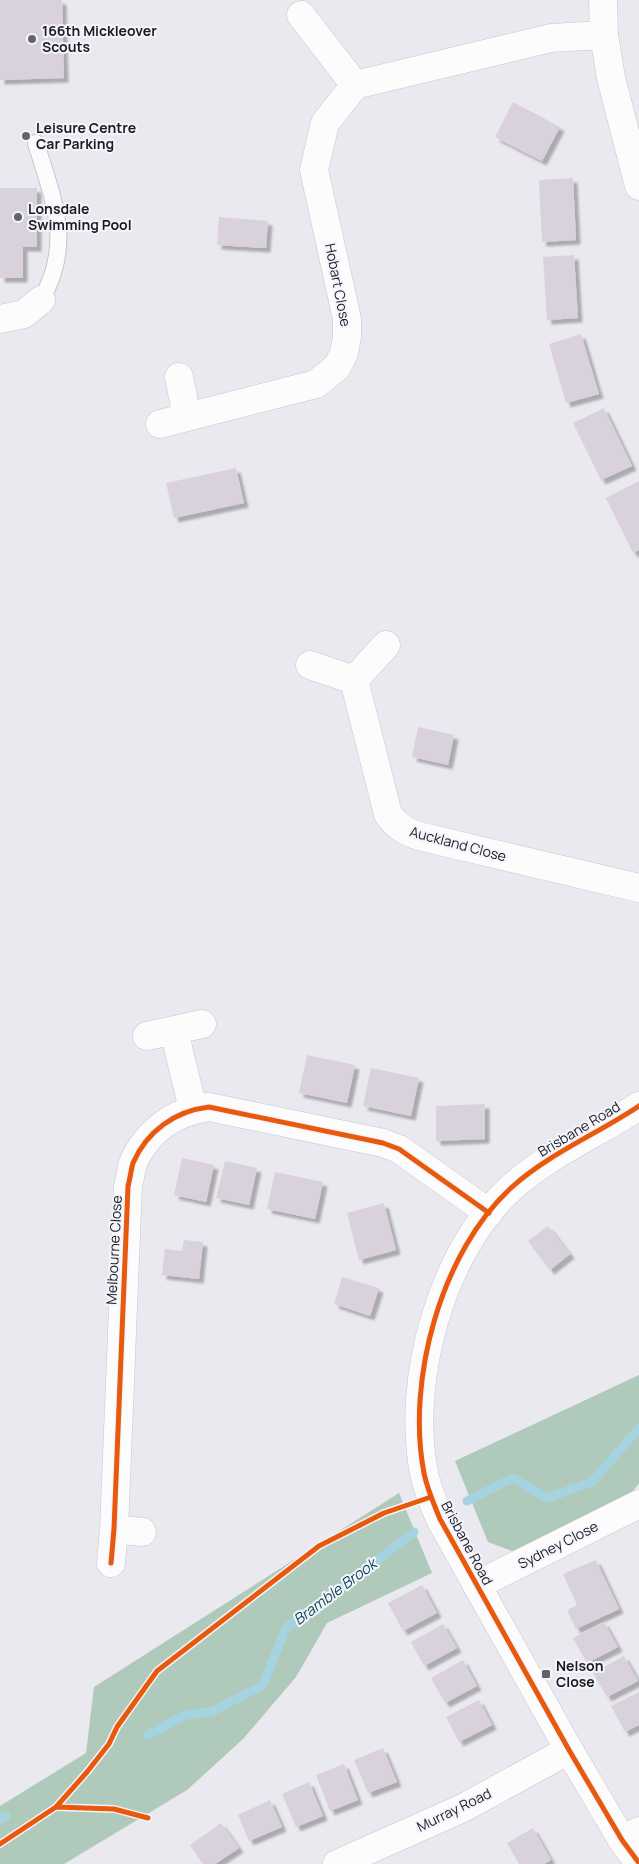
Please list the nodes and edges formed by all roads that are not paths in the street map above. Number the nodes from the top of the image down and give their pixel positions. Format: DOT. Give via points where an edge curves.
graph roads {
  1 [pos="603,0"];
  2 [pos="301,15"];
  3 [pos="604,35"];
  4 [pos="354,85"];
  5 [pos="36,142"];
  6 [pos="639,186"];
  7 [pos="41,300"];
  8 [pos="0,319"];
  9 [pos="179,377"];
  10 [pos="187,417"];
  11 [pos="160,424"];
  12 [pos="386,645"];
  13 [pos="310,665"];
  14 [pos="354,680"];
  15 [pos="639,888"];
  16 [pos="202,1024"];
  17 [pos="174,1031"];
  18 [pos="148,1036"];
  19 [pos="639,1106"];
  20 [pos="193,1109"];
  21 [pos="489,1213"];
  22 [pos="639,1504"];
  23 [pos="114,1529"];
  24 [pos="142,1532"];
  25 [pos="111,1562"];
  26 [pos="478,1586"];
  27 [pos="569,1750"];
  28 [pos="630,1835"];
  29 [pos="639,1863"];
  30 [pos="337,1864"];
  1 -- 3 [label="street"];
  2 -- 4 [label="street"];
  3 -- 4 [label="street" via="551,38"];
  3 -- 6 [label="street" via="610,78"];
  4 -- 10 [label="street, Hobart Close" via="325,123 314,170 346,319 347,337 337,367 316,384"];
  5 -- 7 [label="lane" via="55,206 59,237 57,262"];
  7 -- 8 [label="street" via="24,314"];
  9 -- 10 [label="street"];
  10 -- 11 [label="street, Hobart Close"];
  12 -- 14 [label="street"];
  13 -- 14 [label="street"];
  14 -- 15 [label="street, Auckland Close" via="388,814 401,829"];
  16 -- 17 [label="street"];
  17 -- 18 [label="street"];
  17 -- 20 [label="street"];
  19 -- 21 [label="street, Brisbane Road" via="536,1168 511,1188"];
  20 -- 21 [label="street, Melbourne Close" via="208,1107 383,1143 399,1149"];
  20 -- 23 [label="street, Melbourne Close" via="157,1128 133,1164 128,1186"];
  21 -- 26 [label="street, Brisbane Road" via="455,1266 436,1311 425,1363 419,1420 424,1474 431,1497"];
  22 -- 26 [label="street, Sydney Close"];
  23 -- 24 [label="street"];
  23 -- 25 [label="street, Melbourne Close"];
  26 -- 27 [label="street, Brisbane Road"];
  27 -- 28 [label="street, Brisbane Road"];
  27 -- 30 [label="street, Murray Road" via="463,1808"];
  28 -- 29 [label="street, Brisbane Road"];
}
